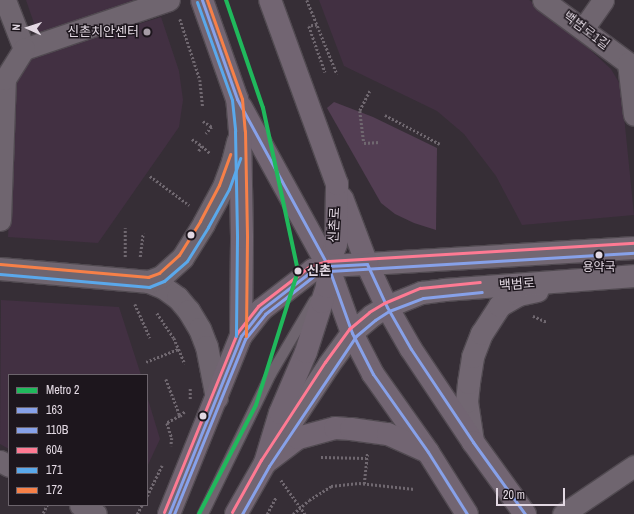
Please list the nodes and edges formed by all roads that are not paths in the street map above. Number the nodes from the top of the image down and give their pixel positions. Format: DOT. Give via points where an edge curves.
graph roads {
  1 [pos="6,0"];
  2 [pos="202,0"];
  3 [pos="270,0"];
  4 [pos="543,0"];
  5 [pos="603,0"];
  6 [pos="173,6"];
  7 [pos="583,30"];
  8 [pos="24,49"];
  9 [pos="631,63"];
  10 [pos="2,78"];
  11 [pos="237,99"];
  12 [pos="634,115"];
  13 [pos="240,131"];
  14 [pos="337,184"];
  15 [pos="0,220"];
  16 [pos="634,248"];
  17 [pos="367,264"];
  18 [pos="0,269"];
  19 [pos="634,276"];
  20 [pos="327,277"];
  21 [pos="589,279"];
  22 [pos="149,282"];
  23 [pos="387,307"];
  24 [pos="352,333"];
  25 [pos="241,336"];
  26 [pos="217,398"];
  27 [pos="473,442"];
  28 [pos="428,452"];
  29 [pos="634,466"];
  30 [pos="272,470"];
  31 [pos="82,506"];
  32 [pos="96,514"];
  33 [pos="169,514"];
  34 [pos="203,514"];
  35 [pos="236,514"];
  36 [pos="467,514"];
  37 [pos="525,514"];
  38 [pos="563,514"];
  1 -- 8 [label="street"];
  2 -- 11 [label="main road"];
  3 -- 14 [label="main road, 신촌로"];
  4 -- 7 [label="street, 백범로1길"];
  5 -- 7 [label="street"];
  6 -- 8 [label="street"];
  7 -- 9 [label="street, 백범로1길"];
  8 -- 10 [label="street"];
  9 -- 12 [label="street, 백범로1길"];
  10 -- 15 [label="street"];
  11 -- 13 [label="main road"];
  11 -- 20 [label="main road"];
  13 -- 22 [label="street" via="224,187 204,224 183,258 162,277"];
  13 -- 25 [label="main road"];
  14 -- 17 [label="main road"];
  14 -- 20 [label="main road, 신촌로" via="336,244"];
  16 -- 17 [label="main road"];
  17 -- 20 [label="main road"];
  17 -- 23 [label="main road"];
  18 -- 22 [label="street"];
  19 -- 21 [label="main road, 백범로"];
  20 -- 24 [label="main road"];
  20 -- 25 [label="main road" via="313,270 261,310"];
  20 -- 30 [label="main road, 신촌로" via="306,352 280,413"];
  20 -- 34 [label="lane" via="271,374"];
  21 -- 23 [label="main road, 백범로" via="422,293"];
  21 -- 27 [label="main road" via="519,295 500,306 490,319 473,357 469,383 467,402"];
  22 -- 26 [label="street" via="178,298 189,311 207,347"];
  23 -- 24 [label="main road, 백범로"];
  23 -- 27 [label="main road" via="411,349"];
  24 -- 28 [label="main road" via="374,374"];
  24 -- 30 [label="main road, 백범로" via="329,365"];
  25 -- 26 [label="main road"];
  26 -- 33 [label="main road"];
  27 -- 37 [label="main road"];
  28 -- 30 [label="main road" via="388,434 335,428 298,438"];
  28 -- 36 [label="main road"];
  29 -- 38 [label="street"];
  30 -- 35 [label="main road, 신촌로"];
  31 -- 32 [label="street"];
}
